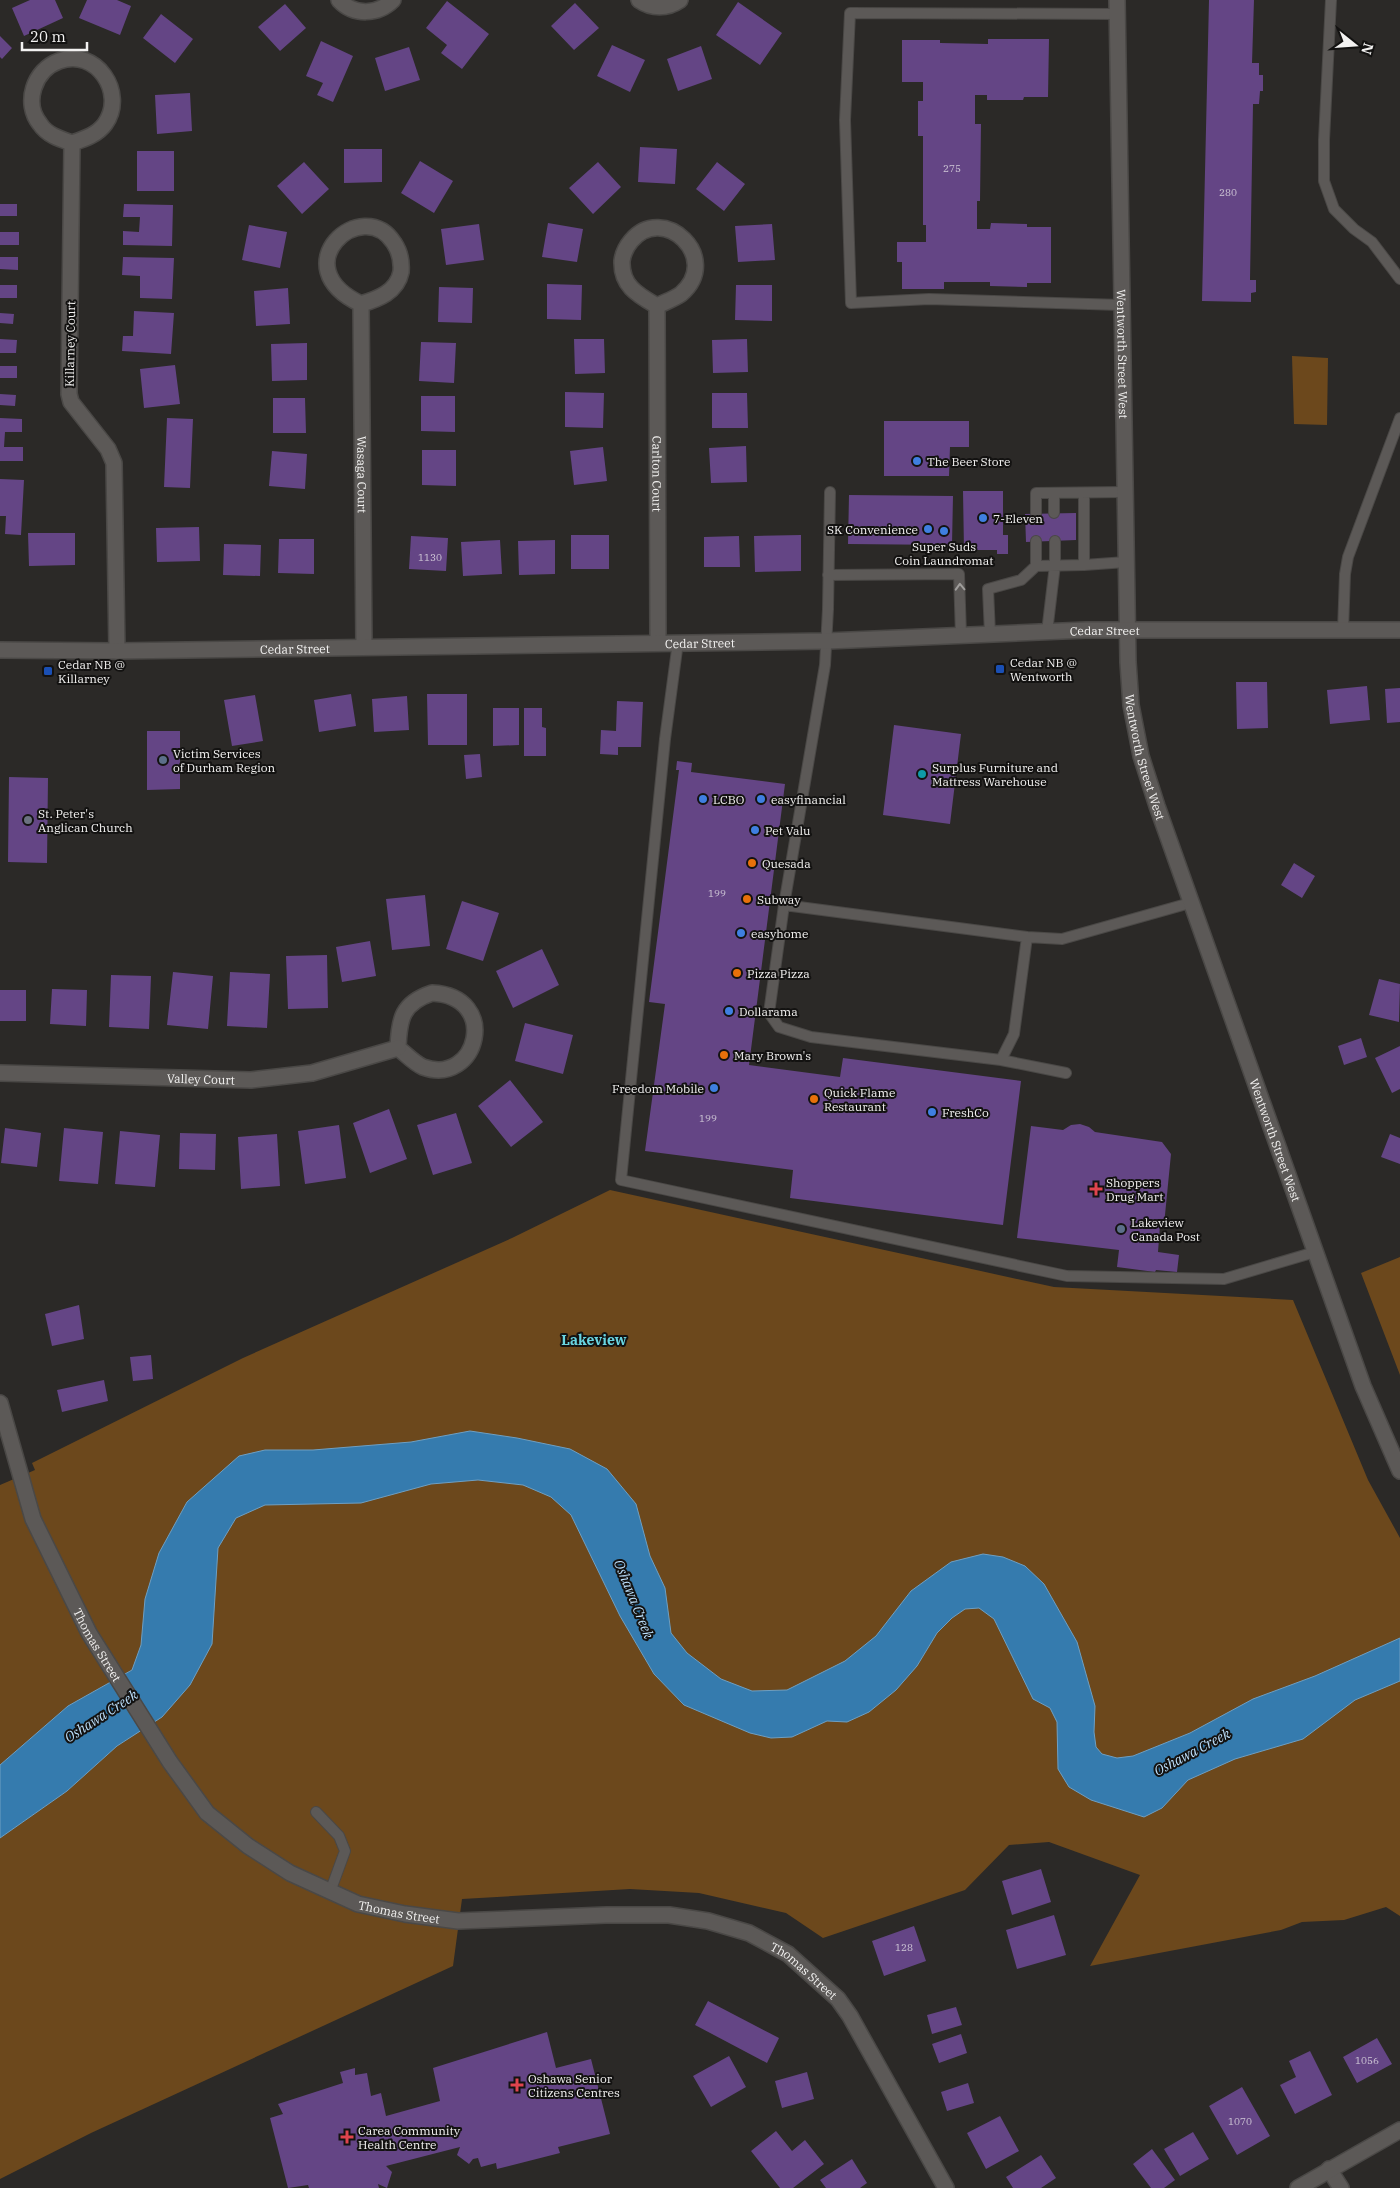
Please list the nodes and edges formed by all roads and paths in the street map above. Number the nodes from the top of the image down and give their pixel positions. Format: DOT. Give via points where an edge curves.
graph roads {
  1 [pos="339,0"];
  2 [pos="393,0"];
  3 [pos="639,0"];
  4 [pos="680,0"];
  5 [pos="1330,0"];
  6 [pos="1117,7"];
  7 [pos="72,143"];
  8 [pos="1400,279"];
  9 [pos="361,304"];
  10 [pos="1121,305"];
  11 [pos="657,306"];
  12 [pos="1400,418"];
  13 [pos="830,492"];
  14 [pos="1124,492"];
  15 [pos="1054,493"];
  16 [pos="1084,494"];
  17 [pos="1054,513"];
  18 [pos="1036,514"];
  19 [pos="1036,541"];
  20 [pos="1055,541"];
  21 [pos="1126,562"];
  22 [pos="1055,565"];
  23 [pos="1084,565"];
  24 [pos="1036,566"];
  25 [pos="828,575"];
  26 [pos="1127,630"];
  27 [pos="1400,630"];
  28 [pos="1343,631"];
  29 [pos="1047,632"];
  30 [pos="990,634"];
  31 [pos="961,636"];
  32 [pos="827,641"];
  33 [pos="658,642"];
  34 [pos="678,642"];
  35 [pos="364,646"];
  36 [pos="0,650"];
  37 [pos="117,651"];
  38 [pos="1190,903"];
  39 [pos="784,905"];
  40 [pos="1027,937"];
  41 [pos="398,1048"];
  42 [pos="1001,1060"];
  43 [pos="0,1073"];
  44 [pos="1066,1073"];
  45 [pos="1315,1252"];
  46 [pos="0,1403"];
  47 [pos="1400,1471"];
  48 [pos="316,1812"];
  49 [pos="330,1892"];
  50 [pos="1400,2130"];
  51 [pos="1329,2169"];
  52 [pos="946,2188"];
  53 [pos="1298,2188"];
  54 [pos="1341,2188"];
  1 -- 2 [label="street" via="354,10 365,12 377,10"];
  3 -- 4 [label="street" via="663,7"];
  5 -- 8 [label="lane" via="1324,181 1334,208 1372,242"];
  6 -- 10 [label="street, Wentworth Street West"];
  6 -- 10 [label="lane" via="850,13 845,120 851,303 929,299"];
  7 -- 7 [label="street" via="50,134 40,124 33,112 31,98 36,80 45,69 59,61 73,59 90,63 101,71 111,86 113,100 104,126 93,135"];
  7 -- 37 [label="street, Killarney Court" via="69,394 71,402 108,449 114,463"];
  9 -- 9 [label="street" via="340,292 332,283 327,259 331,248 347,230 371,227 392,238 402,261 395,285 386,294"];
  9 -- 35 [label="street, Wasaga Court"];
  10 -- 14 [label="street, Wentworth Street West"];
  11 -- 11 [label="street" via="688,287 695,265 694,254 680,235 669,229 657,228 645,230 630,242 622,258 626,283"];
  11 -- 33 [label="street, Carlton Court"];
  12 -- 28 [label="lane" via="1348,557"];
  13 -- 25 [label="lane"];
  14 -- 16 [label="lane"];
  14 -- 21 [label="street, Wentworth Street West"];
  15 -- 16 [label="lane"];
  15 -- 17 [label="lane"];
  15 -- 18 [label="lane" via="1036,493"];
  16 -- 23 [label="lane"];
  19 -- 24 [label="lane"];
  20 -- 22 [label="lane"];
  21 -- 23 [label="lane"];
  21 -- 26 [label="street, Wentworth Street West"];
  22 -- 23 [label="lane"];
  22 -- 24 [label="lane"];
  22 -- 29 [label="lane"];
  24 -- 30 [label="lane" via="1021,580 988,589"];
  31 -- 25 [label="lane, one-way" via="960,574"];
  25 -- 32 [label="lane"];
  26 -- 28 [label="street, Cedar Street"];
  26 -- 29 [label="street, Cedar Street"];
  26 -- 38 [label="street, Wentworth Street West" via="1131,705 1141,756"];
  27 -- 28 [label="street, Cedar Street"];
  29 -- 30 [label="street, Cedar Street"];
  30 -- 31 [label="street, Cedar Street"];
  31 -- 32 [label="street, Cedar Street"];
  32 -- 34 [label="street, Cedar Street"];
  32 -- 39 [label="lane"];
  33 -- 34 [label="street, Cedar Street"];
  33 -- 35 [label="street, Cedar Street"];
  34 -- 45 [label="lane" via="665,739 621,1180 1067,1276 1224,1279"];
  35 -- 37 [label="street, Cedar Street"];
  36 -- 37 [label="street, Cedar Street"];
  38 -- 40 [label="lane" via="1062,939"];
  38 -- 45 [label="street, Wentworth Street West"];
  39 -- 40 [label="lane"];
  39 -- 42 [label="lane" via="769,1013 779,1027 811,1037"];
  40 -- 42 [label="lane" via="1014,1034"];
  41 -- 41 [label="street" via="421,1066 434,1070 455,1065 470,1051 475,1038 469,1009 460,1000 445,994 432,993 418,998 401,1020"];
  41 -- 43 [label="street, Valley Court" via="312,1073 251,1080"];
  42 -- 44 [label="lane"];
  45 -- 47 [label="street, Wentworth Street West" via="1363,1386"];
  46 -- 49 [label="street, Thomas Street" via="33,1519 89,1633 170,1762 207,1813 248,1846 290,1873"];
  48 -- 49 [label="lane" via="339,1836 345,1851"];
  49 -- 52 [label="street, Thomas Street" via="358,1904 458,1921 668,1915 708,1921 749,1933 788,1954 838,1999"];
  50 -- 51 [label="street"];
  51 -- 53 [label="street"];
  51 -- 54 [label="street"];
}
